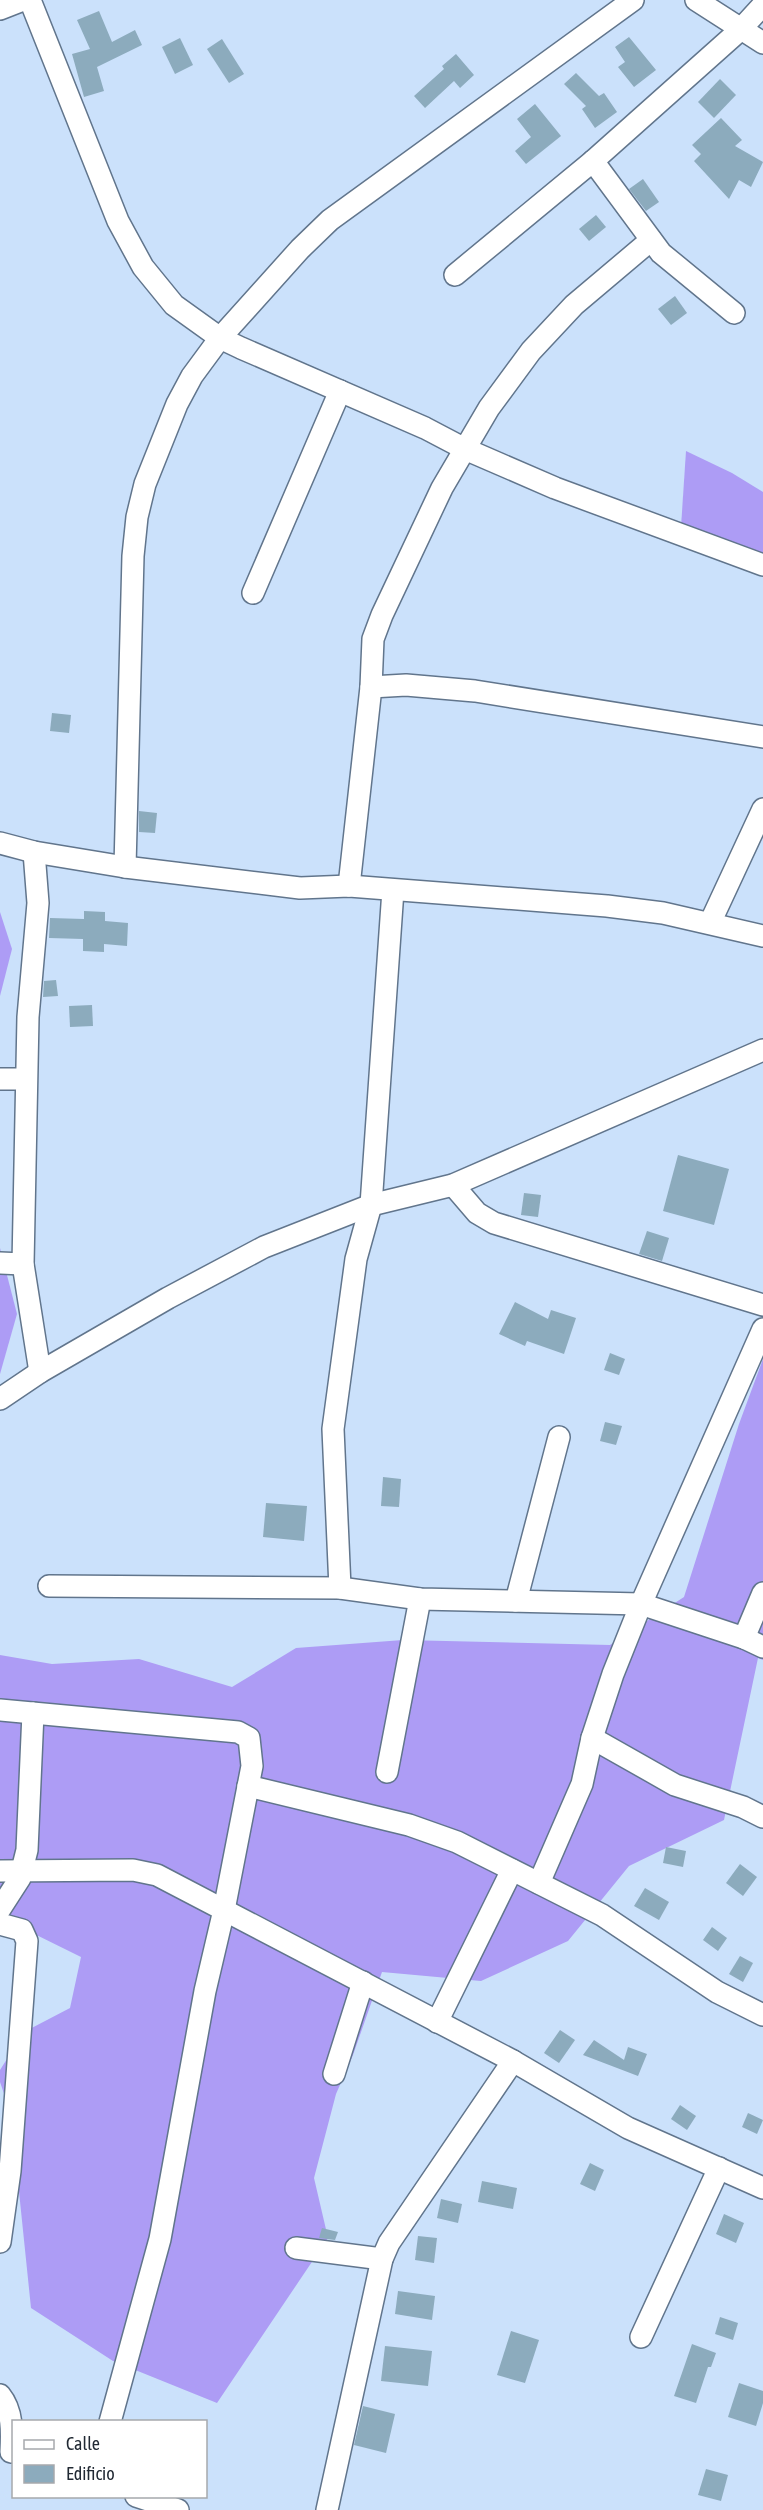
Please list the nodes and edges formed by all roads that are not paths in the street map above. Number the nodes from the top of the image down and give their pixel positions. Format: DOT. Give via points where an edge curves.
graph roads {
  1 [pos="23,0"];
  2 [pos="30,0"];
  3 [pos="633,0"];
  4 [pos="696,0"];
  5 [pos="763,5"];
  6 [pos="0,9"];
  7 [pos="740,30"];
  8 [pos="763,43"];
  9 [pos="593,161"];
  10 [pos="651,240"];
  11 [pos="455,275"];
  12 [pos="734,313"];
  13 [pos="220,338"];
  14 [pos="340,391"];
  15 [pos="465,449"];
  16 [pos="763,566"];
  17 [pos="253,593"];
  18 [pos="371,687"];
  19 [pos="763,737"];
  20 [pos="763,809"];
  21 [pos="0,843"];
  22 [pos="34,852"];
  23 [pos="125,867"];
  24 [pos="349,886"];
  25 [pos="393,890"];
  26 [pos="710,922"];
  27 [pos="763,936"];
  28 [pos="763,1050"];
  29 [pos="0,1079"];
  30 [pos="26,1079"];
  31 [pos="453,1185"];
  32 [pos="371,1205"];
  33 [pos="0,1263"];
  34 [pos="22,1264"];
  35 [pos="763,1305"];
  36 [pos="763,1329"];
  37 [pos="40,1372"];
  38 [pos="0,1399"];
  39 [pos="560,1437"];
  40 [pos="49,1586"];
  41 [pos="340,1588"];
  42 [pos="763,1593"];
  43 [pos="420,1599"];
  44 [pos="516,1600"];
  45 [pos="641,1604"];
  46 [pos="754,1642"];
  47 [pos="0,1710"];
  48 [pos="33,1713"];
  49 [pos="592,1738"];
  50 [pos="387,1772"];
  51 [pos="248,1786"];
  52 [pos="763,1817"];
  53 [pos="512,1870"];
  54 [pos="0,1871"];
  55 [pos="21,1872"];
  56 [pos="539,1883"];
  57 [pos="0,1909"];
  58 [pos="224,1910"];
  59 [pos="0,1924"];
  60 [pos="363,1982"];
  61 [pos="763,2015"];
  62 [pos="437,2022"];
  63 [pos="513,2061"];
  64 [pos="334,2074"];
  65 [pos="719,2168"];
  66 [pos="763,2188"];
  67 [pos="0,2242"];
  68 [pos="296,2248"];
  69 [pos="381,2259"];
  70 [pos="641,2337"];
  71 [pos="0,2395"];
  72 [pos="110,2420"];
  73 [pos="8,2451"];
  74 [pos="142,2498"];
  75 [pos="178,2510"];
  76 [pos="327,2510"];
  1 -- 6 [label="street"];
  2 -- 13 [label="street" via="118,221 143,267 174,305"];
  3 -- 13 [label="street" via="330,220"];
  4 -- 7 [label="street"];
  5 -- 7 [label="street"];
  7 -- 8 [label="street"];
  7 -- 9 [label="street"];
  9 -- 10 [label="street"];
  9 -- 11 [label="street"];
  10 -- 12 [label="street" via="661,253"];
  10 -- 15 [label="street" via="574,305 531,351"];
  13 -- 14 [label="street"];
  13 -- 23 [label="street" via="177,404 145,484 137,517"];
  14 -- 15 [label="street"];
  14 -- 17 [label="street"];
  15 -- 16 [label="street" via="555,488"];
  15 -- 18 [label="street" via="442,488 382,615 373,639"];
  18 -- 19 [label="street" via="406,685 475,691"];
  18 -- 24 [label="street"];
  20 -- 26 [label="street"];
  21 -- 22 [label="street"];
  22 -- 23 [label="street"];
  22 -- 30 [label="street" via="38,903"];
  23 -- 24 [label="street" via="300,888"];
  24 -- 25 [label="street"];
  25 -- 26 [label="street" via="606,906"];
  25 -- 32 [label="street"];
  26 -- 27 [label="street"];
  28 -- 31 [label="street"];
  29 -- 30 [label="street"];
  30 -- 34 [label="street"];
  31 -- 32 [label="street"];
  31 -- 35 [label="street" via="477,1213 494,1223"];
  32 -- 37 [label="street" via="264,1247"];
  32 -- 41 [label="street" via="356,1259 333,1429"];
  33 -- 34 [label="street"];
  34 -- 37 [label="street"];
  36 -- 45 [label="street"];
  37 -- 38 [label="street"];
  39 -- 44 [label="street"];
  40 -- 41 [label="street"];
  41 -- 43 [label="street"];
  42 -- 46 [label="street"];
  43 -- 44 [label="street"];
  43 -- 50 [label="street"];
  44 -- 45 [label="street"];
  45 -- 46 [label="street"];
  45 -- 49 [label="street"];
  47 -- 48 [label="street"];
  48 -- 51 [label="street" via="238,1732 249,1738 252,1766"];
  48 -- 55 [label="street" via="27,1850"];
  49 -- 52 [label="street" via="675,1785"];
  49 -- 56 [label="street" via="582,1784"];
  51 -- 53 [label="street" via="409,1825 457,1842"];
  51 -- 58 [label="street"];
  53 -- 56 [label="street"];
  53 -- 62 [label="street"];
  54 -- 55 [label="street"];
  55 -- 57 [label="street"];
  55 -- 58 [label="street" via="133,1870 157,1875"];
  56 -- 61 [label="street" via="602,1915 717,1992"];
  58 -- 60 [label="street"];
  58 -- 72 [label="street" via="205,1990 160,2239"];
  59 -- 67 [label="street" via="22,1930 27,1941 10,2171"];
  60 -- 62 [label="street"];
  60 -- 64 [label="street"];
  62 -- 63 [label="street"];
  63 -- 65 [label="street" via="628,2128"];
  63 -- 69 [label="street"];
  65 -- 66 [label="street"];
  65 -- 70 [label="street"];
  68 -- 69 [label="street"];
  69 -- 76 [label="street"];
  71 -- 73 [label="street" via="12,2425"];
  74 -- 75 [label="street"];
}
